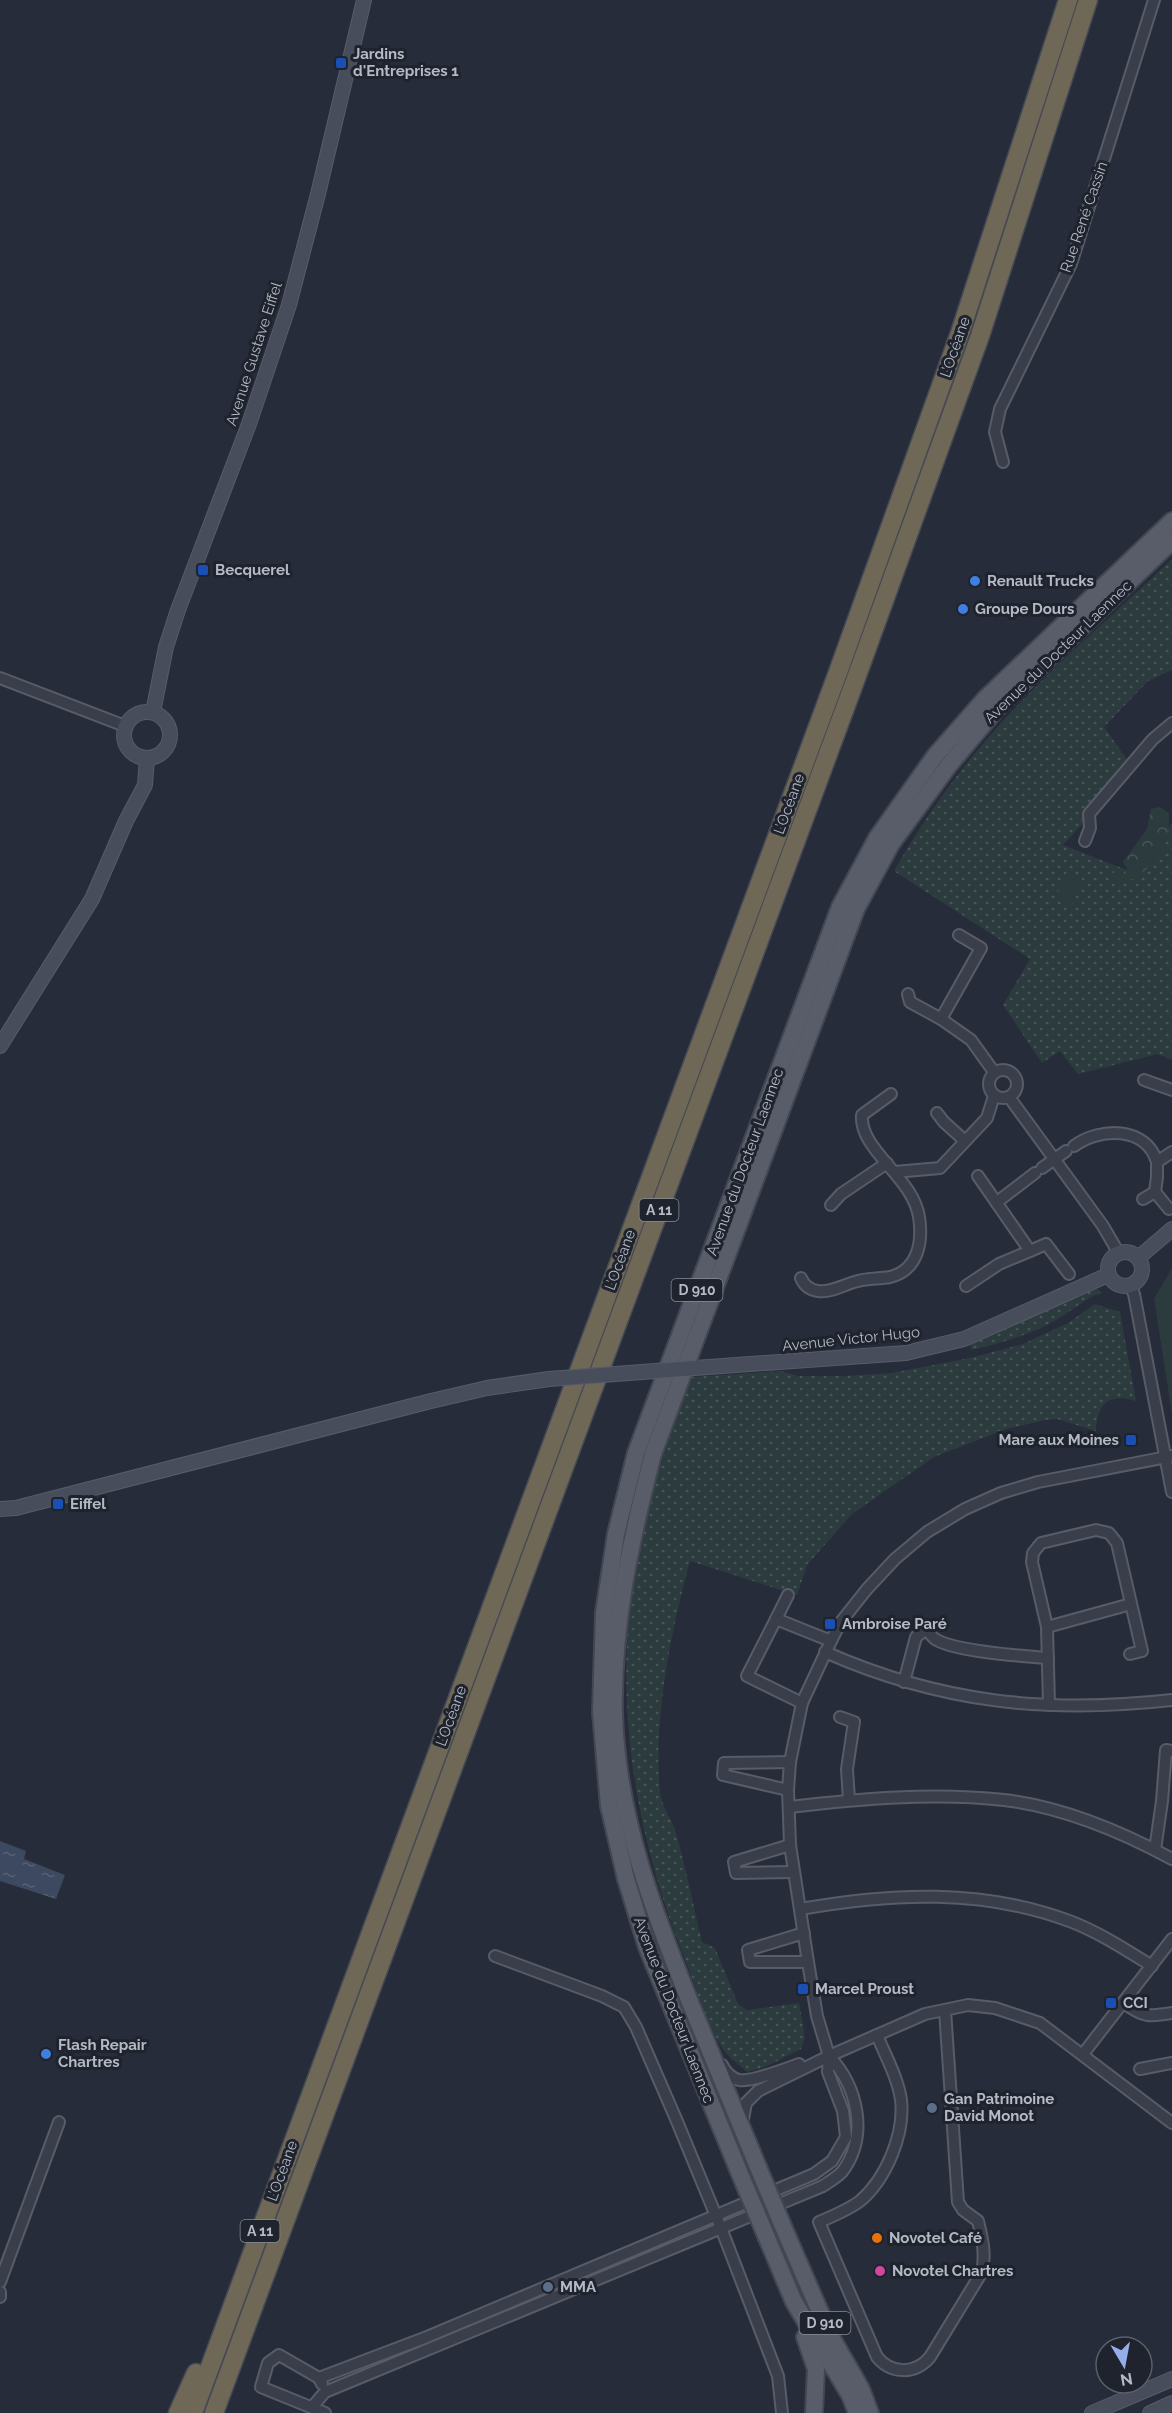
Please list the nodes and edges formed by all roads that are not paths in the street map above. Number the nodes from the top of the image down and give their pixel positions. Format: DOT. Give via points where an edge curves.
graph roads {
  1 [pos="364,0"];
  2 [pos="1068,0"];
  3 [pos="1088,0"];
  4 [pos="1154,0"];
  5 [pos="1003,462"];
  6 [pos="1172,521"];
  7 [pos="1172,541"];
  8 [pos="0,678"];
  9 [pos="153,712"];
  10 [pos="1172,723"];
  11 [pos="125,726"];
  12 [pos="147,758"];
  13 [pos="1085,841"];
  14 [pos="959,935"];
  15 [pos="908,994"];
  16 [pos="941,1019"];
  17 [pos="0,1046"];
  18 [pos="994,1072"];
  19 [pos="1144,1080"];
  20 [pos="1172,1090"];
  21 [pos="891,1094"];
  22 [pos="994,1096"];
  23 [pos="1009,1097"];
  24 [pos="937,1113"];
  25 [pos="965,1141"];
  26 [pos="1172,1152"];
  27 [pos="1055,1160"];
  28 [pos="1157,1162"];
  29 [pos="887,1163"];
  30 [pos="895,1172"];
  31 [pos="978,1176"];
  32 [pos="1155,1192"];
  33 [pos="1143,1199"];
  34 [pos="997,1202"];
  35 [pos="831,1205"];
  36 [pos="1168,1209"];
  37 [pos="1172,1229"];
  38 [pos="1030,1251"];
  39 [pos="1118,1252"];
  40 [pos="1138,1257"];
  41 [pos="1069,1274"];
  42 [pos="1108,1275"];
  43 [pos="801,1278"];
  44 [pos="1130,1285"];
  45 [pos="966,1286"];
  46 [pos="1169,1456"];
  47 [pos="1172,1492"];
  48 [pos="16,1508"];
  49 [pos="0,1509"];
  50 [pos="0,1516"];
  51 [pos="788,1595"];
  52 [pos="1131,1604"];
  53 [pos="776,1619"];
  54 [pos="1047,1627"];
  55 [pos="831,1641"];
  56 [pos="825,1652"];
  57 [pos="1130,1654"];
  58 [pos="1048,1658"];
  59 [pos="904,1682"];
  60 [pos="1172,1700"];
  61 [pos="802,1703"];
  62 [pos="1049,1705"];
  63 [pos="840,1717"];
  64 [pos="1172,1751"];
  65 [pos="790,1762"];
  66 [pos="788,1790"];
  67 [pos="849,1800"];
  68 [pos="789,1807"];
  69 [pos="790,1845"];
  70 [pos="1155,1850"];
  71 [pos="1172,1859"];
  72 [pos="794,1872"];
  73 [pos="800,1909"];
  74 [pos="804,1933"];
  75 [pos="1172,1939"];
  76 [pos="495,1956"];
  77 [pos="808,1962"];
  78 [pos="1152,1966"];
  79 [pos="683,1984"];
  80 [pos="1124,2003"];
  81 [pos="945,2010"];
  82 [pos="1172,2013"];
  83 [pos="876,2035"];
  84 [pos="1083,2054"];
  85 [pos="829,2056"];
  86 [pos="1172,2063"];
  87 [pos="1140,2069"];
  88 [pos="59,2122"];
  89 [pos="1172,2123"];
  90 [pos="741,2126"];
  91 [pos="715,2215"];
  92 [pos="721,2228"];
  93 [pos="0,2282"];
  94 [pos="794,2302"];
  95 [pos="218,2345"];
  96 [pos="332,2373"];
  97 [pos="319,2378"];
  98 [pos="1172,2379"];
  99 [pos="338,2386"];
  100 [pos="325,2392"];
  101 [pos="1172,2403"];
  102 [pos="312,2407"];
  103 [pos="178,2413"];
  104 [pos="193,2413"];
  105 [pos="214,2413"];
  106 [pos="325,2413"];
  107 [pos="782,2413"];
  108 [pos="814,2413"];
  109 [pos="857,2413"];
  110 [pos="870,2413"];
  111 [pos="1092,2413"];
  112 [pos="1150,2413"];
  1 -- 9 [label="main road, Avenue Gustave Eiffel" via="289,305 249,424 177,610"];
  2 -- 95 [label="highway, L’Océane / A 11" via="960,333 837,675"];
  3 -- 105 [label="highway, L’Océane / A 11" via="980,336"];
  4 -- 5 [label="street, Rue René Cassin" via="1071,264 1000,409 995,432"];
  6 -- 94 [label="main road, Avenue du Docteur Laennec / D 910, bridge" via="985,699 935,756 877,838 840,907 636,1453 616,1534 604,1613 601,1712 609,1806 647,1947"];
  7 -- 79 [label="main road, Avenue du Docteur Laennec / D 910" via="997,708 891,844 856,909 653,1454 619,1613 614,1714 624,1803 637,1854 664,1940"];
  8 -- 11 [label="street"];
  9 -- 11 [label="main road" via="134,715"];
  9 -- 12 [label="main road" via="170,727 170,742 161,754"];
  10 -- 13 [label="street" via="1153,739 1089,813 1090,828"];
  11 -- 12 [label="main road" via="128,748"];
  12 -- 17 [label="main road" via="145,784 92,899"];
  14 -- 16 [label="street" via="981,948"];
  15 -- 16 [label="street" via="910,1002"];
  16 -- 18 [label="street" via="971,1040"];
  18 -- 22 [label="street" via="988,1081"];
  18 -- 23 [label="street" via="1004,1069 1016,1078 1017,1087"];
  19 -- 20 [label="street"];
  21 -- 29 [label="street" via="862,1115 861,1125"];
  22 -- 23 [label="street"];
  22 -- 25 [label="street" via="987,1118"];
  23 -- 27 [label="street"];
  24 -- 25 [label="street"];
  25 -- 30 [label="street" via="940,1168"];
  26 -- 28 [label="street"];
  27 -- 28 [label="street" via="1098,1133 1142,1140 1154,1151"];
  27 -- 34 [label="street"];
  27 -- 39 [label="street"];
  28 -- 32 [label="street"];
  29 -- 30 [label="street"];
  29 -- 35 [label="street"];
  30 -- 43 [label="street" via="916,1205 919,1218 920,1249 912,1262 892,1276 860,1280 829,1291 816,1292"];
  31 -- 34 [label="street"];
  32 -- 33 [label="street"];
  32 -- 36 [label="street"];
  34 -- 38 [label="street"];
  37 -- 40 [label="main road"];
  38 -- 41 [label="street" via="1046,1244"];
  38 -- 45 [label="street" via="999,1264"];
  39 -- 40 [label="main road"];
  39 -- 42 [label="main road" via="1110,1259"];
  40 -- 44 [label="main road" via="1141,1273"];
  42 -- 44 [label="main road" via="1120,1285"];
  42 -- 48 [label="main road, Avenue Victor Hugo, bridge" via="955,1342 906,1353 549,1379 487,1388"];
  44 -- 46 [label="street"];
  46 -- 47 [label="street"];
  46 -- 55 [label="street" via="1038,1482 965,1509 927,1532 895,1559 840,1623"];
  48 -- 49 [label="main road"];
  48 -- 50 [label="main road"];
  51 -- 53 [label="street"];
  52 -- 54 [label="street"];
  52 -- 54 [label="street" via="1117,1543 1109,1533 1096,1530 1041,1543 1032,1562"];
  52 -- 57 [label="street" via="1142,1651"];
  53 -- 55 [label="street"];
  53 -- 61 [label="street" via="747,1676"];
  54 -- 58 [label="street"];
  55 -- 56 [label="street"];
  56 -- 59 [label="street"];
  56 -- 61 [label="street"];
  58 -- 59 [label="street" via="948,1644 926,1629 916,1637"];
  58 -- 62 [label="street"];
  59 -- 62 [label="street" via="992,1702"];
  60 -- 62 [label="street" via="1089,1707"];
  61 -- 65 [label="street"];
  63 -- 67 [label="street" via="854,1722 847,1769"];
  64 -- 70 [label="street" via="1166,1750"];
  65 -- 66 [label="street"];
  65 -- 66 [label="street" via="724,1763 723,1775"];
  66 -- 68 [label="street"];
  67 -- 68 [label="street"];
  67 -- 70 [label="street" via="1006,1800 1081,1818"];
  68 -- 69 [label="street"];
  69 -- 72 [label="street"];
  69 -- 72 [label="street" via="734,1862 736,1873"];
  70 -- 71 [label="street"];
  72 -- 73 [label="street"];
  73 -- 74 [label="street"];
  73 -- 78 [label="street" via="892,1897 958,1896 996,1901 1073,1922"];
  74 -- 77 [label="street"];
  74 -- 77 [label="street" via="748,1950 750,1962"];
  75 -- 78 [label="street"];
  76 -- 91 [label="street" via="624,2007"];
  77 -- 85 [label="street"];
  78 -- 80 [label="street"];
  79 -- 85 [label="street" via="725,2072 739,2080"];
  79 -- 90 [label="main road, Avenue du Docteur Laennec / D 910"];
  80 -- 82 [label="street" via="1137,2013"];
  80 -- 84 [label="street"];
  81 -- 83 [label="street" via="925,2014"];
  81 -- 83 [label="street" via="958,2202 978,2220 985,2248 984,2263 930,2357 924,2364 897,2370 885,2367 877,2357 819,2222 860,2200 890,2159 901,2100"];
  81 -- 84 [label="street" via="968,2005 995,2008 1040,2023"];
  83 -- 85 [label="street"];
  84 -- 89 [label="street"];
  85 -- 90 [label="street" via="758,2091 746,2103"];
  85 -- 91 [label="street" via="828,2072 843,2111 846,2137 832,2161 814,2174"];
  85 -- 92 [label="street" via="850,2088 858,2117 855,2149 841,2173 823,2186"];
  86 -- 87 [label="street"];
  88 -- 93 [label="street"];
  90 -- 110 [label="main road, Avenue du Docteur Laennec / D 910, bridge" via="826,2325"];
  91 -- 92 [label="street"];
  91 -- 96 [label="street"];
  92 -- 99 [label="street"];
  92 -- 107 [label="street" via="778,2376"];
  94 -- 108 [label="main road, D 910" via="816,2369"];
  94 -- 109 [label="main road, Avenue du Docteur Laennec / D 910"];
  95 -- 103 [label="highway" via="197,2369"];
  95 -- 104 [label="highway, L’Océane / A 11"];
  96 -- 97 [label="street"];
  96 -- 99 [label="street"];
  97 -- 100 [label="street"];
  97 -- 102 [label="street" via="279,2355 267,2363 261,2386"];
  98 -- 111 [label="main road"];
  99 -- 100 [label="street"];
  100 -- 102 [label="street"];
  101 -- 112 [label="main road"];
  102 -- 106 [label="street"];
}
